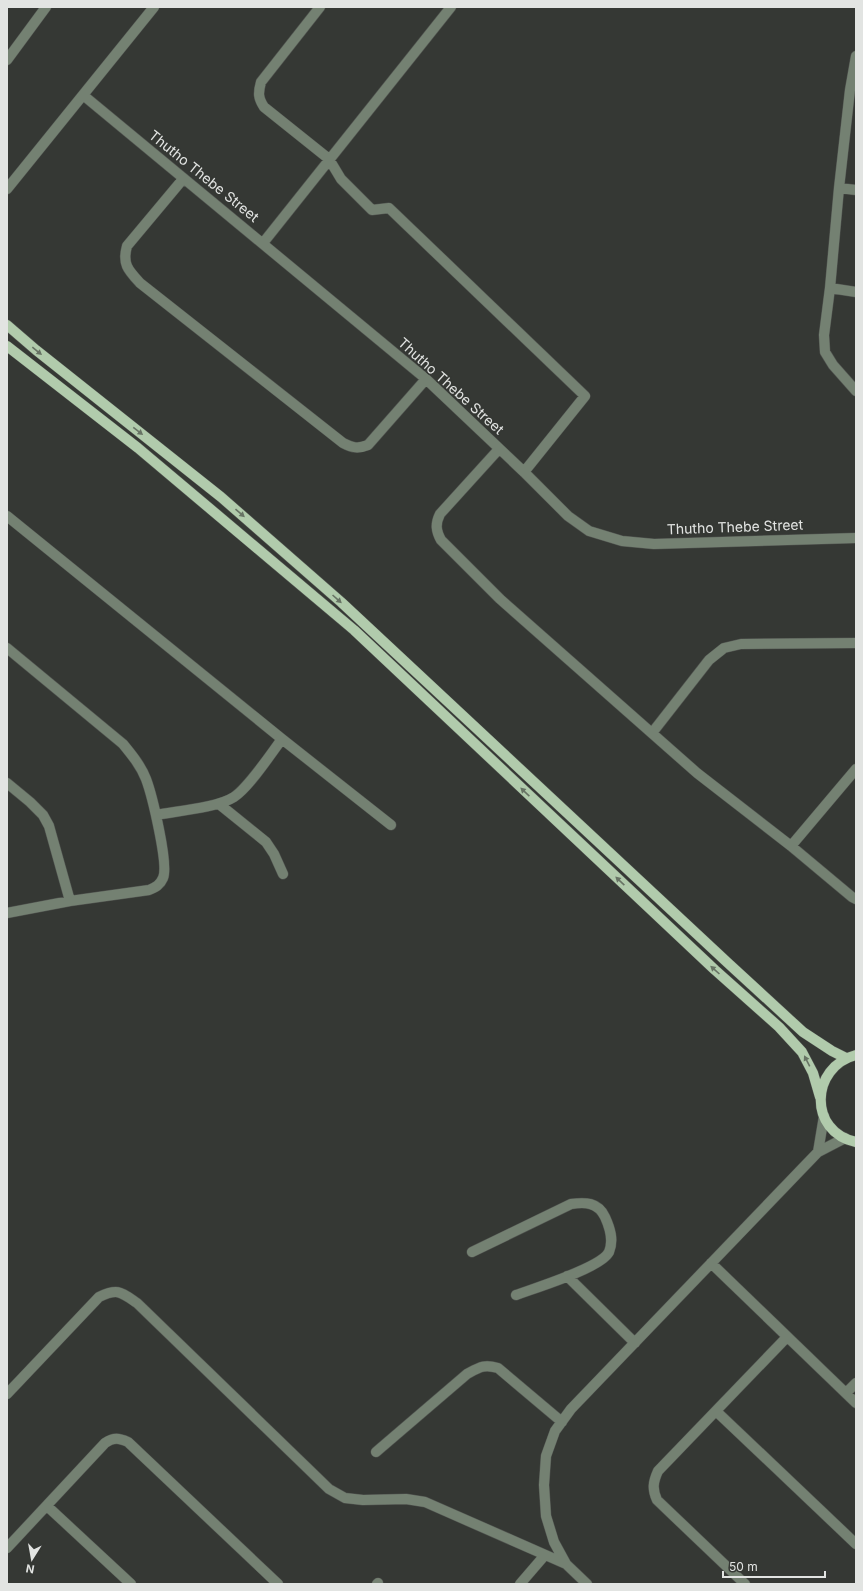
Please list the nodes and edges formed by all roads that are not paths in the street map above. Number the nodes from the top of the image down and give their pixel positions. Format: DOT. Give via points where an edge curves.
graph roads {
  1 [pos="46,7"];
  2 [pos="154,7"];
  3 [pos="320,7"];
  4 [pos="451,7"];
  5 [pos="856,56"];
  6 [pos="7,60"];
  7 [pos="83,95"];
  8 [pos="329,159"];
  9 [pos="183,178"];
  10 [pos="839,188"];
  11 [pos="7,189"];
  12 [pos="856,190"];
  13 [pos="263,243"];
  14 [pos="830,288"];
  15 [pos="856,292"];
  16 [pos="7,325"];
  17 [pos="7,346"];
  18 [pos="426,379"];
  19 [pos="856,391"];
  20 [pos="499,449"];
  21 [pos="524,472"];
  22 [pos="7,516"];
  23 [pos="856,538"];
  24 [pos="856,643"];
  25 [pos="7,648"];
  26 [pos="652,733"];
  27 [pos="282,739"];
  28 [pos="856,769"];
  29 [pos="7,783"];
  30 [pos="219,804"];
  31 [pos="156,815"];
  32 [pos="391,825"];
  33 [pos="791,846"];
  34 [pos="282,874"];
  35 [pos="856,899"];
  36 [pos="70,901"];
  37 [pos="7,913"];
  38 [pos="851,1056"];
  39 [pos="820,1097"];
  40 [pos="824,1116"];
  41 [pos="845,1138"];
  42 [pos="856,1142"];
  43 [pos="818,1152"];
  44 [pos="472,1252"];
  45 [pos="711,1263"];
  46 [pos="567,1276"];
  47 [pos="516,1295"];
  48 [pos="787,1337"];
  49 [pos="635,1343"];
  50 [pos="856,1383"];
  51 [pos="7,1394"];
  52 [pos="846,1394"];
  53 [pos="856,1403"];
  54 [pos="716,1410"];
  55 [pos="562,1422"];
  56 [pos="376,1452"];
  57 [pos="46,1506"];
  58 [pos="856,1544"];
  59 [pos="7,1548"];
  60 [pos="545,1555"];
  61 [pos="566,1564"];
  62 [pos="131,1584"];
  63 [pos="278,1584"];
  64 [pos="520,1584"];
  65 [pos="587,1584"];
  66 [pos="745,1584"];
  1 -- 6 [label="street"];
  2 -- 7 [label="street"];
  3 -- 8 [label="street" via="261,82 258,92 259,100 264,107"];
  4 -- 8 [label="street"];
  5 -- 10 [label="street"];
  7 -- 9 [label="street, Thutho Thebe Street"];
  7 -- 11 [label="street"];
  8 -- 13 [label="street"];
  8 -- 21 [label="street" via="341,179 372,210 389,208 585,396"];
  9 -- 13 [label="street, Thutho Thebe Street"];
  9 -- 18 [label="street" via="128,246 126,263 129,271 140,283 351,448 360,449 368,444"];
  10 -- 12 [label="street"];
  10 -- 14 [label="street"];
  13 -- 18 [label="street, Thutho Thebe Street"];
  14 -- 15 [label="street"];
  14 -- 19 [label="street" via="824,335 825,352"];
  16 -- 38 [label="main road, one-way" via="221,497 341,602 803,1032 832,1051"];
  39 -- 17 [label="main road, one-way" via="813,1073 802,1052 779,1027 354,630 138,448"];
  18 -- 20 [label="street, Thutho Thebe Street"];
  20 -- 21 [label="street, Thutho Thebe Street"];
  20 -- 26 [label="street" via="440,514 436,528 441,540 500,598"];
  21 -- 23 [label="street, Thutho Thebe Street" via="568,516 589,531 622,541 654,544"];
  22 -- 27 [label="street"];
  24 -- 26 [label="street" via="740,644 724,648 709,660"];
  25 -- 31 [label="street" via="123,744 136,759 146,779"];
  26 -- 33 [label="street" via="697,773"];
  27 -- 30 [label="street" via="245,786 234,797"];
  27 -- 32 [label="street"];
  28 -- 33 [label="street"];
  29 -- 36 [label="street" via="43,814 50,826"];
  30 -- 31 [label="street"];
  30 -- 34 [label="street" via="266,842"];
  31 -- 36 [label="street" via="165,868 158,886 149,890"];
  33 -- 35 [label="street"];
  36 -- 37 [label="street"];
  38 -- 39 [label="main road" via="838,1063 828,1074"];
  39 -- 40 [label="main road"];
  40 -- 41 [label="main road" via="833,1129"];
  40 -- 43 [label="street"];
  41 -- 42 [label="main road"];
  41 -- 43 [label="street"];
  43 -- 45 [label="street"];
  44 -- 46 [label="street" via="571,1204 586,1202 599,1208 605,1216 612,1243 601,1261"];
  45 -- 48 [label="street"];
  45 -- 49 [label="street"];
  46 -- 47 [label="street"];
  46 -- 49 [label="street"];
  48 -- 52 [label="street"];
  48 -- 54 [label="street"];
  49 -- 55 [label="street" via="571,1409"];
  50 -- 52 [label="street"];
  51 -- 60 [label="street" via="99,1297 111,1291 123,1293 137,1303 329,1489 351,1499 406,1499 425,1502"];
  52 -- 53 [label="street"];
  54 -- 58 [label="street"];
  54 -- 66 [label="street" via="658,1471 653,1481 653,1491 657,1500"];
  55 -- 56 [label="street" via="498,1368 487,1365 468,1374"];
  55 -- 61 [label="street" via="555,1431 546,1456 544,1485 546,1516 554,1542"];
  57 -- 59 [label="street"];
  57 -- 62 [label="street"];
  57 -- 63 [label="street" via="105,1443 112,1438 120,1439 128,1442"];
  60 -- 61 [label="street"];
  60 -- 64 [label="street"];
  61 -- 65 [label="street"];
}
